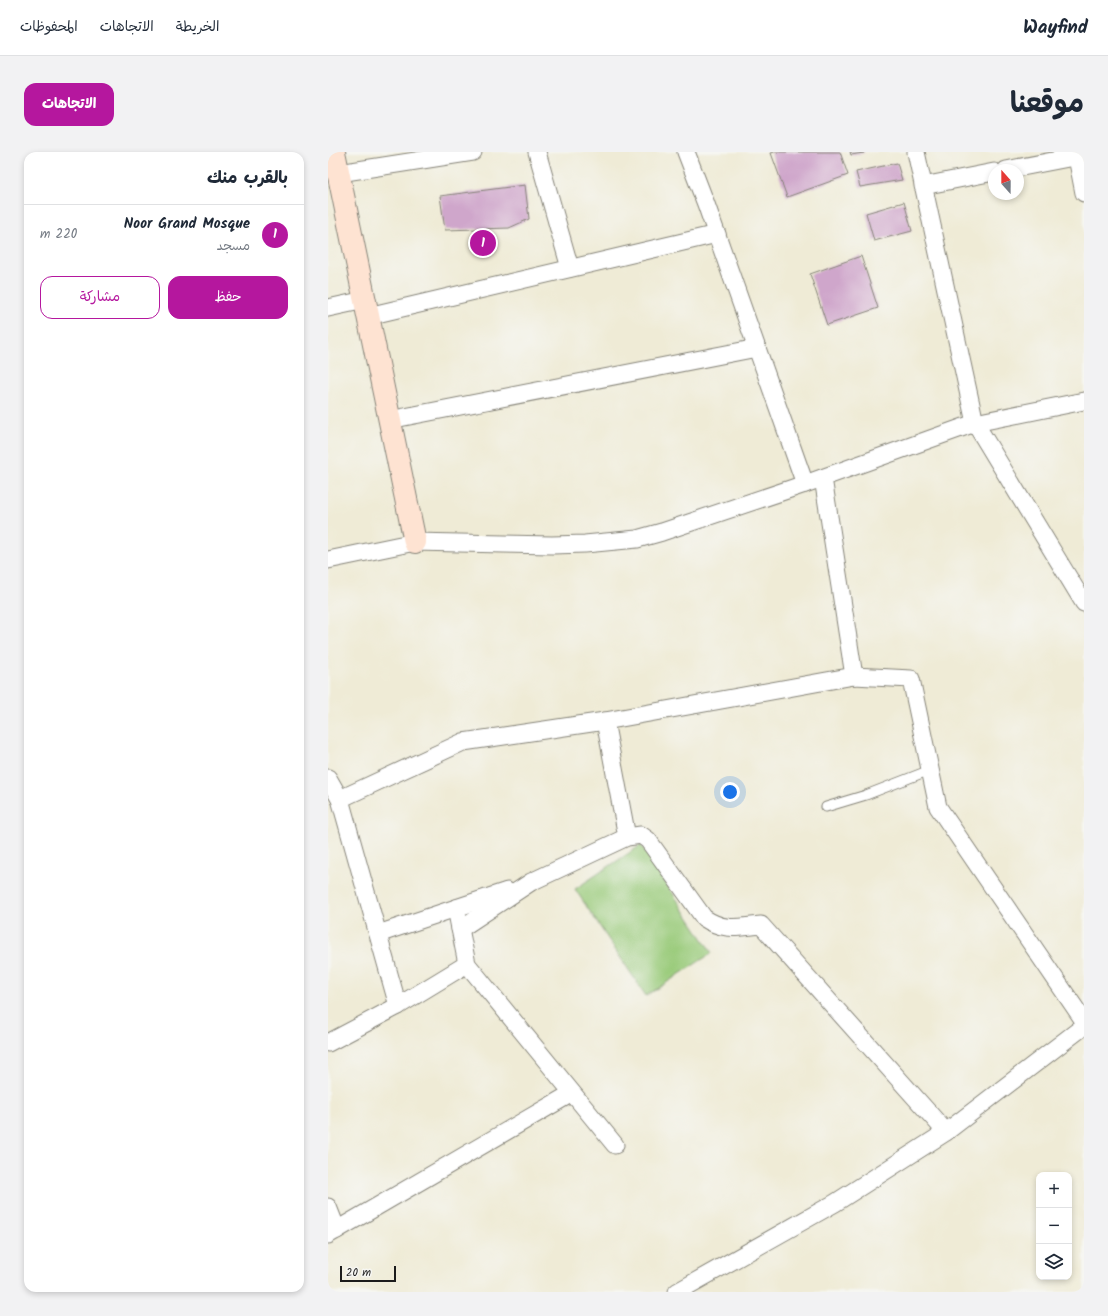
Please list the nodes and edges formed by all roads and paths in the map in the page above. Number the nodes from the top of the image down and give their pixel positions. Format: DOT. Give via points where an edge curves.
graph roads {
  1 [pos="334,152"];
  2 [pos="472,152"];
  3 [pos="537,152"];
  4 [pos="686,152"];
  5 [pos="916,152"];
  6 [pos="1079,154"];
  7 [pos="1024,166"];
  8 [pos="988,173"];
  9 [pos="336,182"];
  10 [pos="923,186"];
  11 [pos="1084,193"];
  12 [pos="717,234"];
  13 [pos="570,268"];
  14 [pos="328,308"];
  15 [pos="366,308"];
  16 [pos="757,348"];
  17 [pos="1084,400"];
  18 [pos="389,420"];
  19 [pos="975,423"];
  20 [pos="823,478"];
  21 [pos="806,484"];
  22 [pos="415,542"];
  23 [pos="328,560"];
  24 [pos="1084,604"];
  25 [pos="854,676"];
  26 [pos="605,722"];
  27 [pos="930,770"];
  28 [pos="328,778"];
  29 [pos="340,799"];
  30 [pos="826,807"];
  31 [pos="627,837"];
  32 [pos="531,882"];
  33 [pos="456,908"];
  34 [pos="460,929"];
  35 [pos="378,934"];
  36 [pos="467,964"];
  37 [pos="398,1006"];
  38 [pos="1084,1021"];
  39 [pos="1084,1026"];
  40 [pos="328,1043"];
  41 [pos="572,1093"];
  42 [pos="946,1132"];
  43 [pos="615,1146"];
  44 [pos="328,1207"];
  45 [pos="332,1232"];
  46 [pos="677,1292"];
  1 -- 9 [label="street"];
  2 -- 9 [label="street"];
  3 -- 13 [label="street"];
  4 -- 12 [label="street"];
  5 -- 10 [label="street"];
  6 -- 7 [label="street"];
  6 -- 11 [label="street"];
  8 -- 10 [label="street"];
  9 -- 15 [label="street"];
  10 -- 19 [label="street"];
  12 -- 13 [label="street"];
  12 -- 16 [label="street"];
  13 -- 15 [label="street"];
  14 -- 15 [label="street"];
  15 -- 18 [label="street"];
  16 -- 18 [label="street"];
  16 -- 21 [label="street"];
  17 -- 19 [label="street"];
  18 -- 22 [label="street"];
  19 -- 20 [label="street"];
  19 -- 24 [label="street"];
  20 -- 21 [label="street"];
  20 -- 25 [label="street"];
  21 -- 22 [label="street" via="637,539 552,545"];
  22 -- 23 [label="street"];
  25 -- 26 [label="street"];
  25 -- 27 [label="street" via="911,679"];
  26 -- 29 [label="street" via="463,742"];
  26 -- 31 [label="street"];
  27 -- 30 [label="lane" via="866,795"];
  27 -- 38 [label="street" via="938,807"];
  28 -- 29 [label="street"];
  29 -- 35 [label="street"];
  31 -- 32 [label="street"];
  31 -- 42 [label="street" via="641,836 648,840 704,918 714,925 726,928 761,925"];
  32 -- 33 [label="street"];
  32 -- 34 [label="street"];
  33 -- 34 [label="street"];
  33 -- 35 [label="street"];
  34 -- 36 [label="street"];
  35 -- 37 [label="street"];
  36 -- 37 [label="street"];
  36 -- 41 [label="street"];
  37 -- 40 [label="street"];
  39 -- 42 [label="street"];
  41 -- 43 [label="street"];
  41 -- 45 [label="street"];
  42 -- 46 [label="street" via="835,1203"];
  44 -- 45 [label="street"];
}
